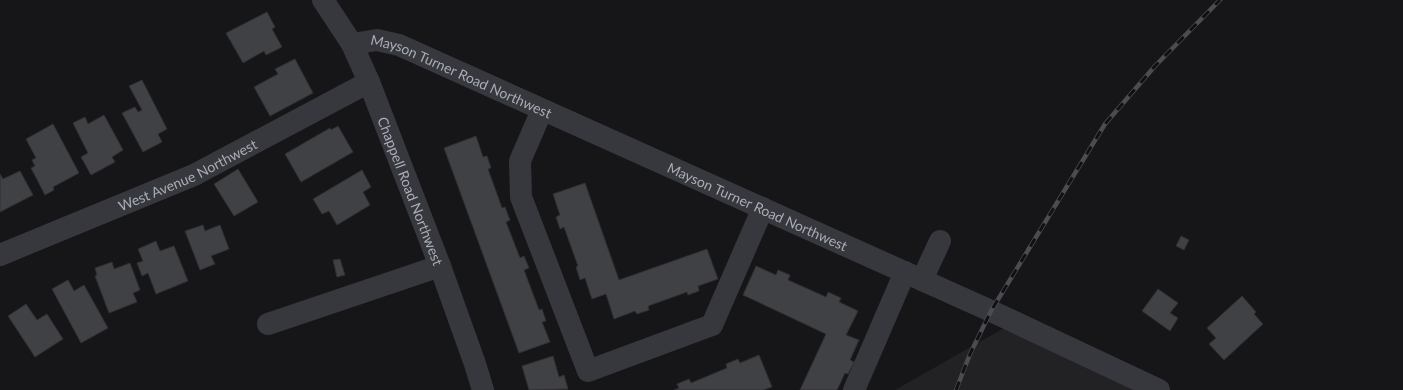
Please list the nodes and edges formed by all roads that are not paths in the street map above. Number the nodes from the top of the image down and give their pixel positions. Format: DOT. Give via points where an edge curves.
graph roads {
  1 [pos="323,0"];
  2 [pos="352,44"];
  3 [pos="369,82"];
  4 [pos="542,110"];
  5 [pos="763,208"];
  6 [pos="940,241"];
  7 [pos="0,255"];
  8 [pos="440,266"];
  9 [pos="914,276"];
  10 [pos="268,324"];
  11 [pos="483,390"];
  12 [pos="854,390"];
  13 [pos="1159,390"];
  1 -- 2 [label="street, Chappell Road Northwest"];
  2 -- 3 [label="street, Chappell Road Northwest"];
  2 -- 4 [label="street, Mayson Turner Road Northwest" via="378,40 399,45"];
  3 -- 7 [label="street, West Avenue Northwest" via="194,175"];
  3 -- 8 [label="street, Chappell Road Northwest"];
  4 -- 5 [label="street, Mayson Turner Road Northwest"];
  4 -- 5 [label="street" via="520,161 520,197 588,370 712,325"];
  5 -- 9 [label="street, Mayson Turner Road Northwest"];
  6 -- 9 [label="street"];
  8 -- 10 [label="street"];
  8 -- 11 [label="street, Chappell Road Northwest"];
  9 -- 12 [label="street"];
  9 -- 13 [label="street, Mayson Turner Road Northwest"];
}
